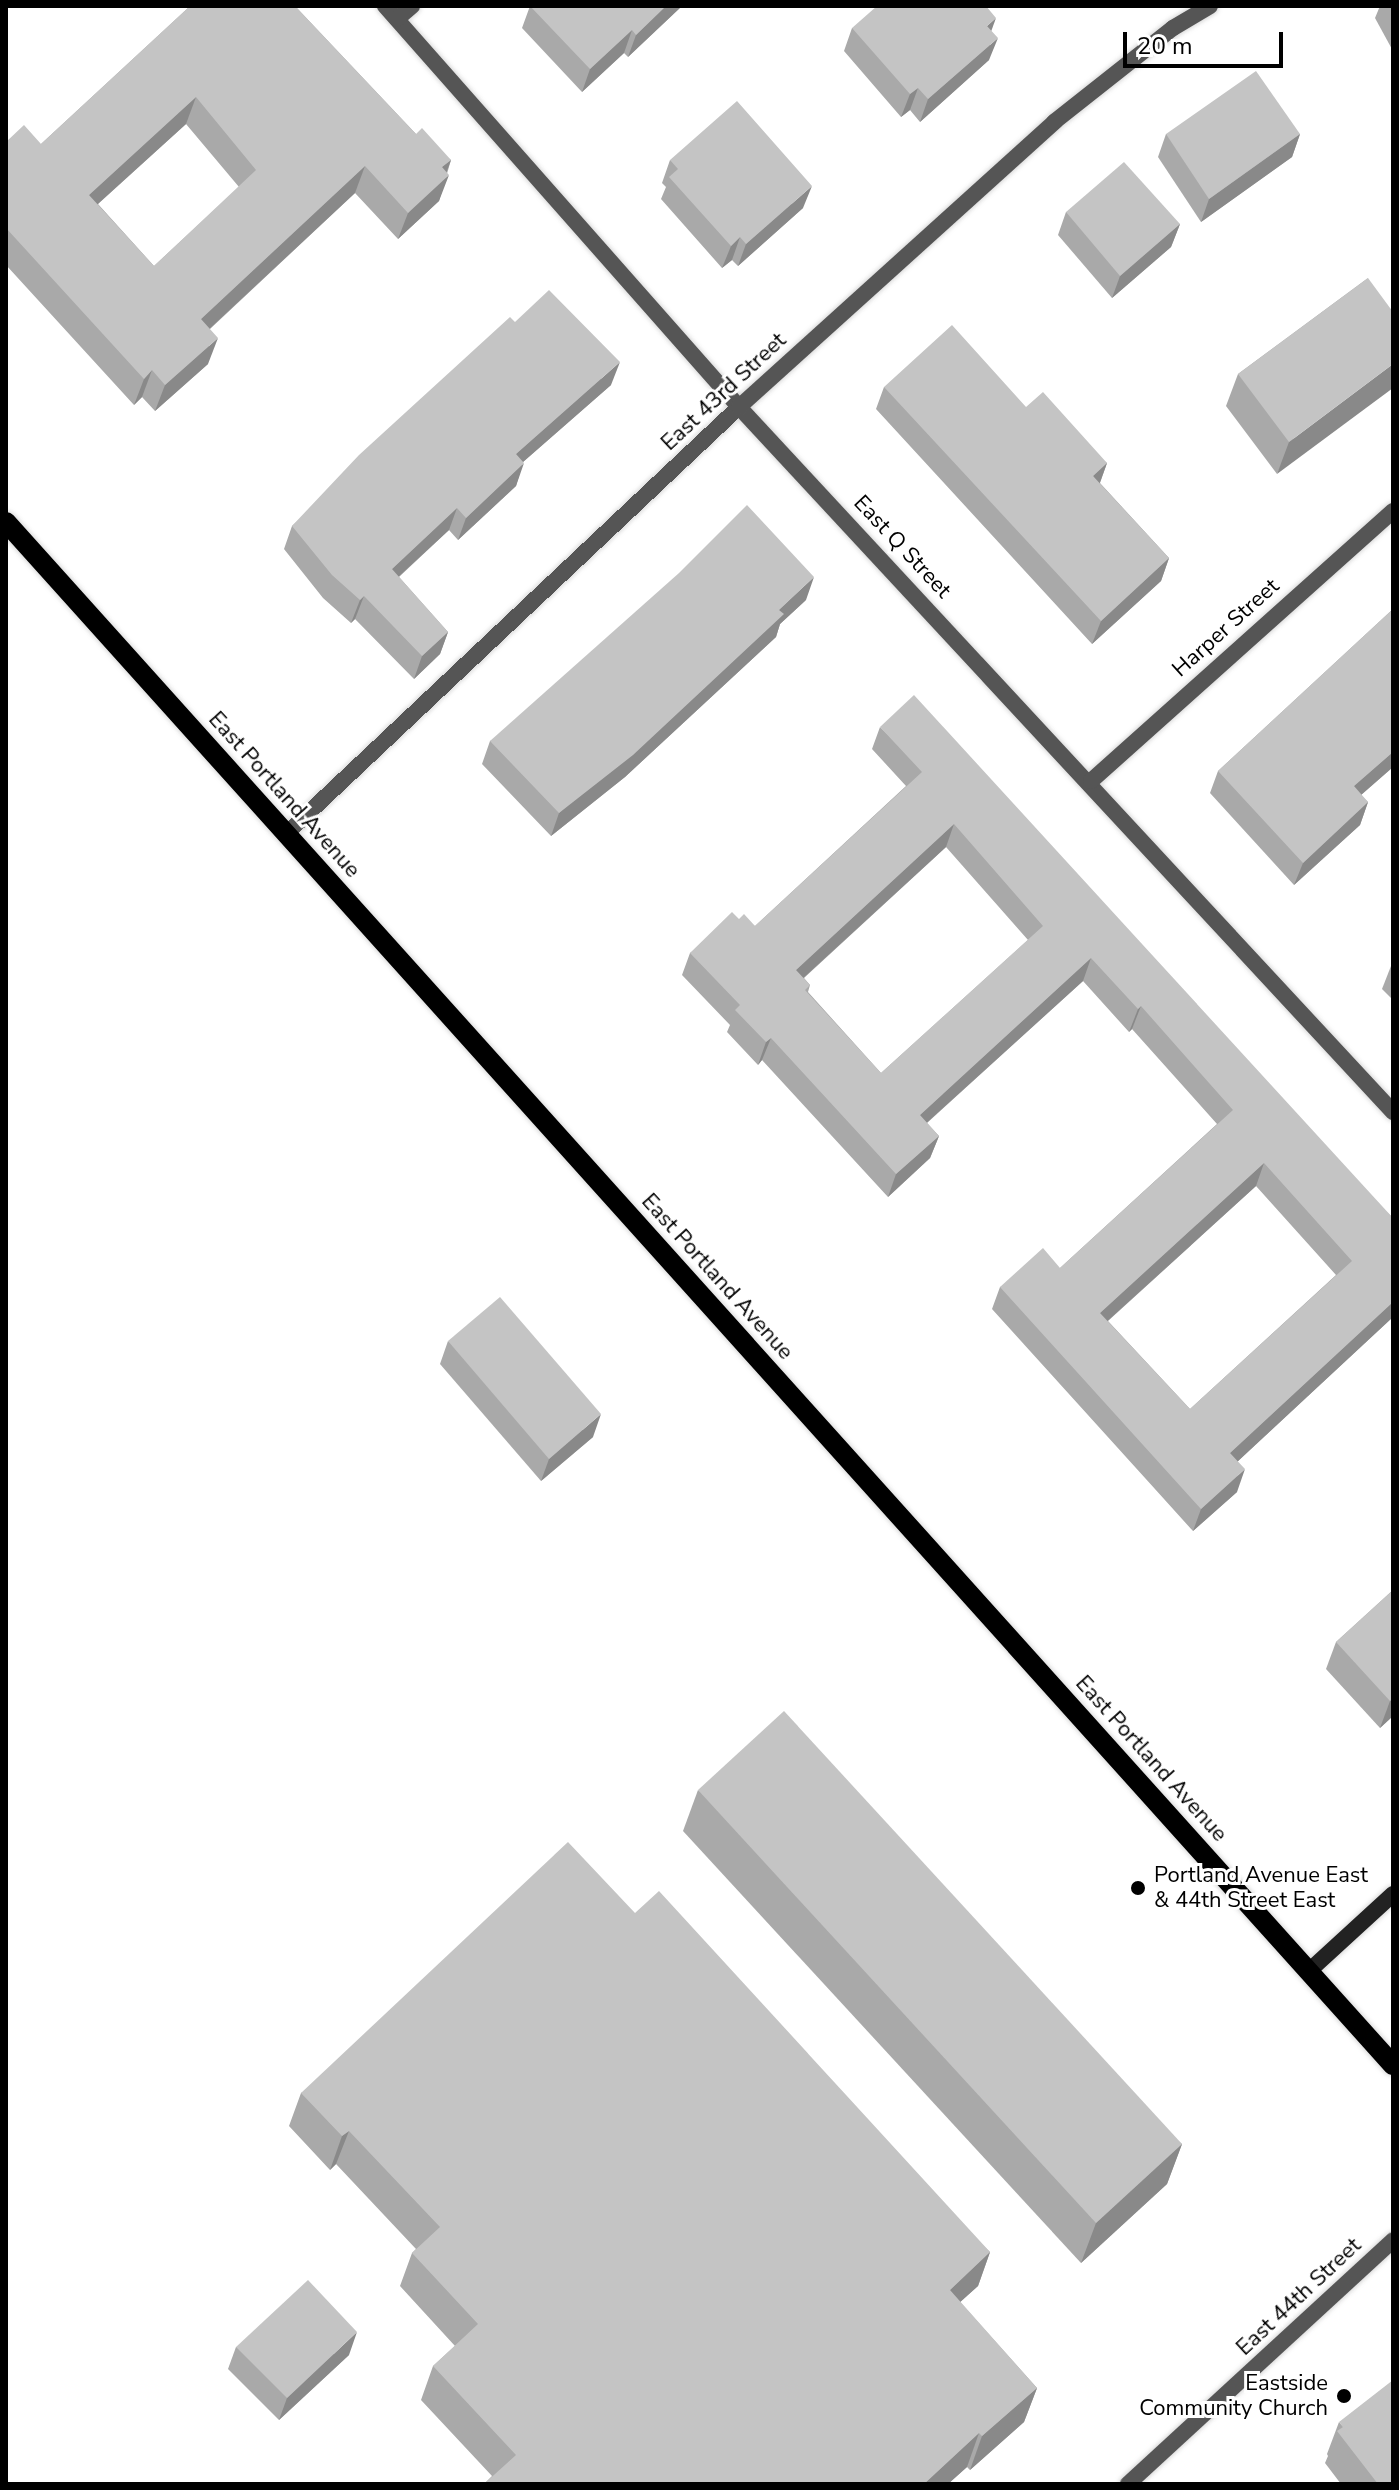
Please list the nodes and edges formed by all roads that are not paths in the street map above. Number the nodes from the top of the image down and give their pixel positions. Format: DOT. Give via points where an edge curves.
graph roads {
  1 [pos="385,6"];
  2 [pos="412,6"];
  3 [pos="1210,6"];
  4 [pos="397,19"];
  5 [pos="739,407"];
  6 [pos="1393,511"];
  7 [pos="6,522"];
  8 [pos="1091,781"];
  9 [pos="286,834"];
  10 [pos="1393,1112"];
  11 [pos="1393,1894"];
  12 [pos="1309,1971"];
  13 [pos="1393,2065"];
  14 [pos="1393,2240"];
  15 [pos="1128,2484"];
  1 -- 4 [label="street, East Q Street"];
  2 -- 4 [label="street"];
  3 -- 5 [label="street, East 43rd Street" via="1173,28 1054,122"];
  4 -- 5 [label="street, East Q Street"];
  5 -- 8 [label="street, East Q Street"];
  5 -- 9 [label="street, East 43rd Street"];
  6 -- 8 [label="street, Harper Street"];
  7 -- 9 [label="main road, East Portland Avenue"];
  8 -- 10 [label="street, East Q Street"];
  9 -- 12 [label="main road, East Portland Avenue"];
  11 -- 12 [label="street"];
  12 -- 13 [label="main road, East Portland Avenue"];
  14 -- 15 [label="street, East 44th Street"];
}
